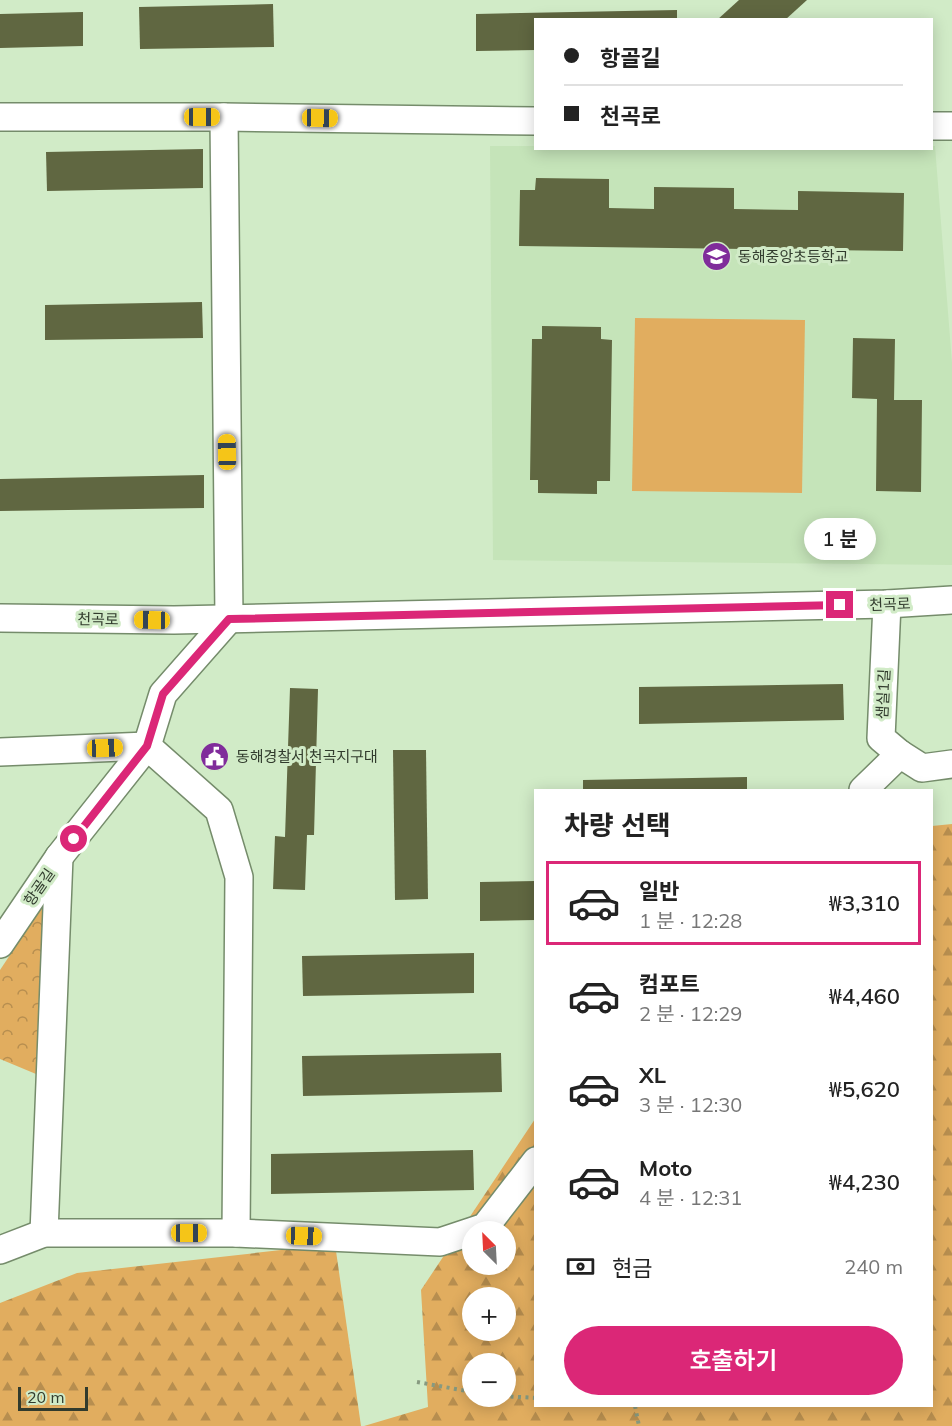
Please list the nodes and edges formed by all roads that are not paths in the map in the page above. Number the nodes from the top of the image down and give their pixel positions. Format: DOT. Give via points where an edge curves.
graph roads {
  1 [pos="0,117"];
  2 [pos="224,117"];
  3 [pos="534,121"];
  4 [pos="933,126"];
  5 [pos="952,126"];
  6 [pos="952,600"];
  7 [pos="887,604"];
  8 [pos="0,618"];
  9 [pos="229,619"];
  10 [pos="147,746"];
  11 [pos="0,752"];
  12 [pos="900,754"];
  13 [pos="952,764"];
  14 [pos="864,789"];
  15 [pos="59,857"];
  16 [pos="0,944"];
  17 [pos="534,1164"];
  18 [pos="44,1233"];
  19 [pos="236,1233"];
  20 [pos="0,1250"];
  1 -- 2 [label="street"];
  2 -- 3 [label="street"];
  2 -- 9 [label="street"];
  4 -- 5 [label="street"];
  6 -- 7 [label="street, 천곡로"];
  7 -- 9 [label="street, 천곡로"];
  7 -- 12 [label="street, 샘실1길" via="881,738"];
  8 -- 9 [label="street, 천곡로"];
  9 -- 10 [label="street" via="163,694"];
  10 -- 11 [label="street"];
  10 -- 15 [label="street, 항골길"];
  10 -- 19 [label="street" via="219,810 239,877"];
  12 -- 13 [label="street, 샘실1길" via="921,768"];
  12 -- 14 [label="street"];
  15 -- 16 [label="street, 항골길"];
  15 -- 18 [label="street"];
  17 -- 19 [label="street" via="485,1227 440,1242"];
  18 -- 19 [label="street"];
  18 -- 20 [label="street"];
}
